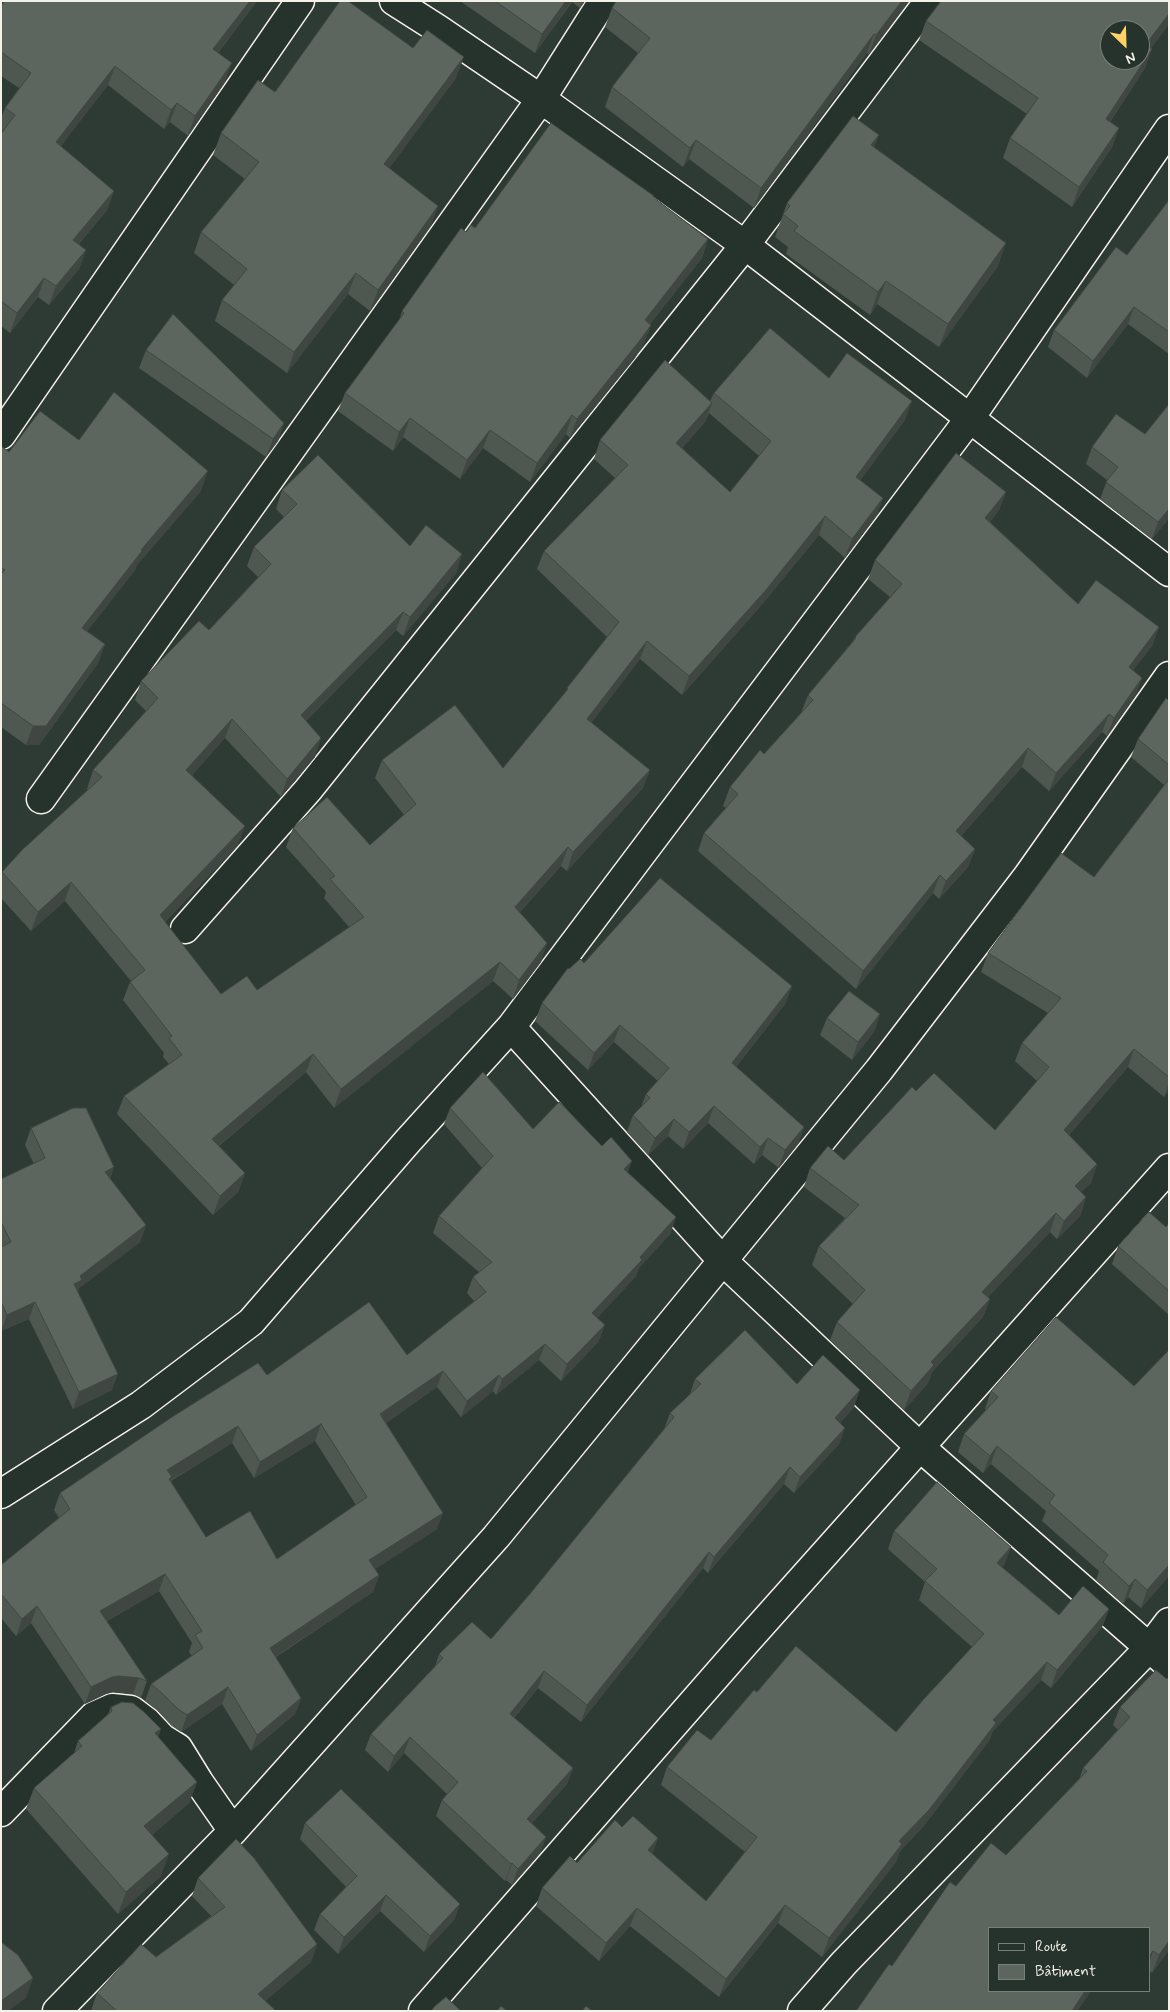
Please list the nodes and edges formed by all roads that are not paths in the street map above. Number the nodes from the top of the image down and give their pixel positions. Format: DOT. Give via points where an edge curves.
graph roads {
  1 [pos="300,1"];
  2 [pos="394,1"];
  3 [pos="603,1"];
  4 [pos="929,1"];
  5 [pos="541,99"];
  6 [pos="1169,129"];
  7 [pos="745,246"];
  8 [pos="970,418"];
  9 [pos="1,435"];
  10 [pos="1169,572"];
  11 [pos="1169,676"];
  12 [pos="41,799"];
  13 [pos="185,930"];
  14 [pos="511,1027"];
  15 [pos="1169,1168"];
  16 [pos="722,1260"];
  17 [pos="920,1447"];
  18 [pos="1,1494"];
  19 [pos="1169,1622"];
  20 [pos="1159,1656"];
  21 [pos="1,1812"];
  22 [pos="233,1831"];
  23 [pos="57,2011"];
  24 [pos="423,2011"];
  25 [pos="802,2011"];
  1 -- 9 [label="street"];
  2 -- 5 [label="street"];
  3 -- 5 [label="street"];
  4 -- 7 [label="street"];
  5 -- 7 [label="street"];
  5 -- 12 [label="street"];
  6 -- 8 [label="street"];
  7 -- 8 [label="street"];
  7 -- 13 [label="street" via="308,790"];
  8 -- 10 [label="street"];
  8 -- 14 [label="street"];
  11 -- 16 [label="street" via="1028,877 879,1070"];
  14 -- 16 [label="street"];
  14 -- 18 [label="street" via="251,1322 141,1405"];
  15 -- 17 [label="street"];
  16 -- 17 [label="street"];
  16 -- 22 [label="street" via="496,1537"];
  17 -- 20 [label="street"];
  17 -- 24 [label="street"];
  19 -- 20 [label="street"];
  20 -- 25 [label="street" via="844,1963"];
  21 -- 22 [label="street" via="94,1716 112,1708 132,1710 178,1748"];
  22 -- 23 [label="street"];
}
